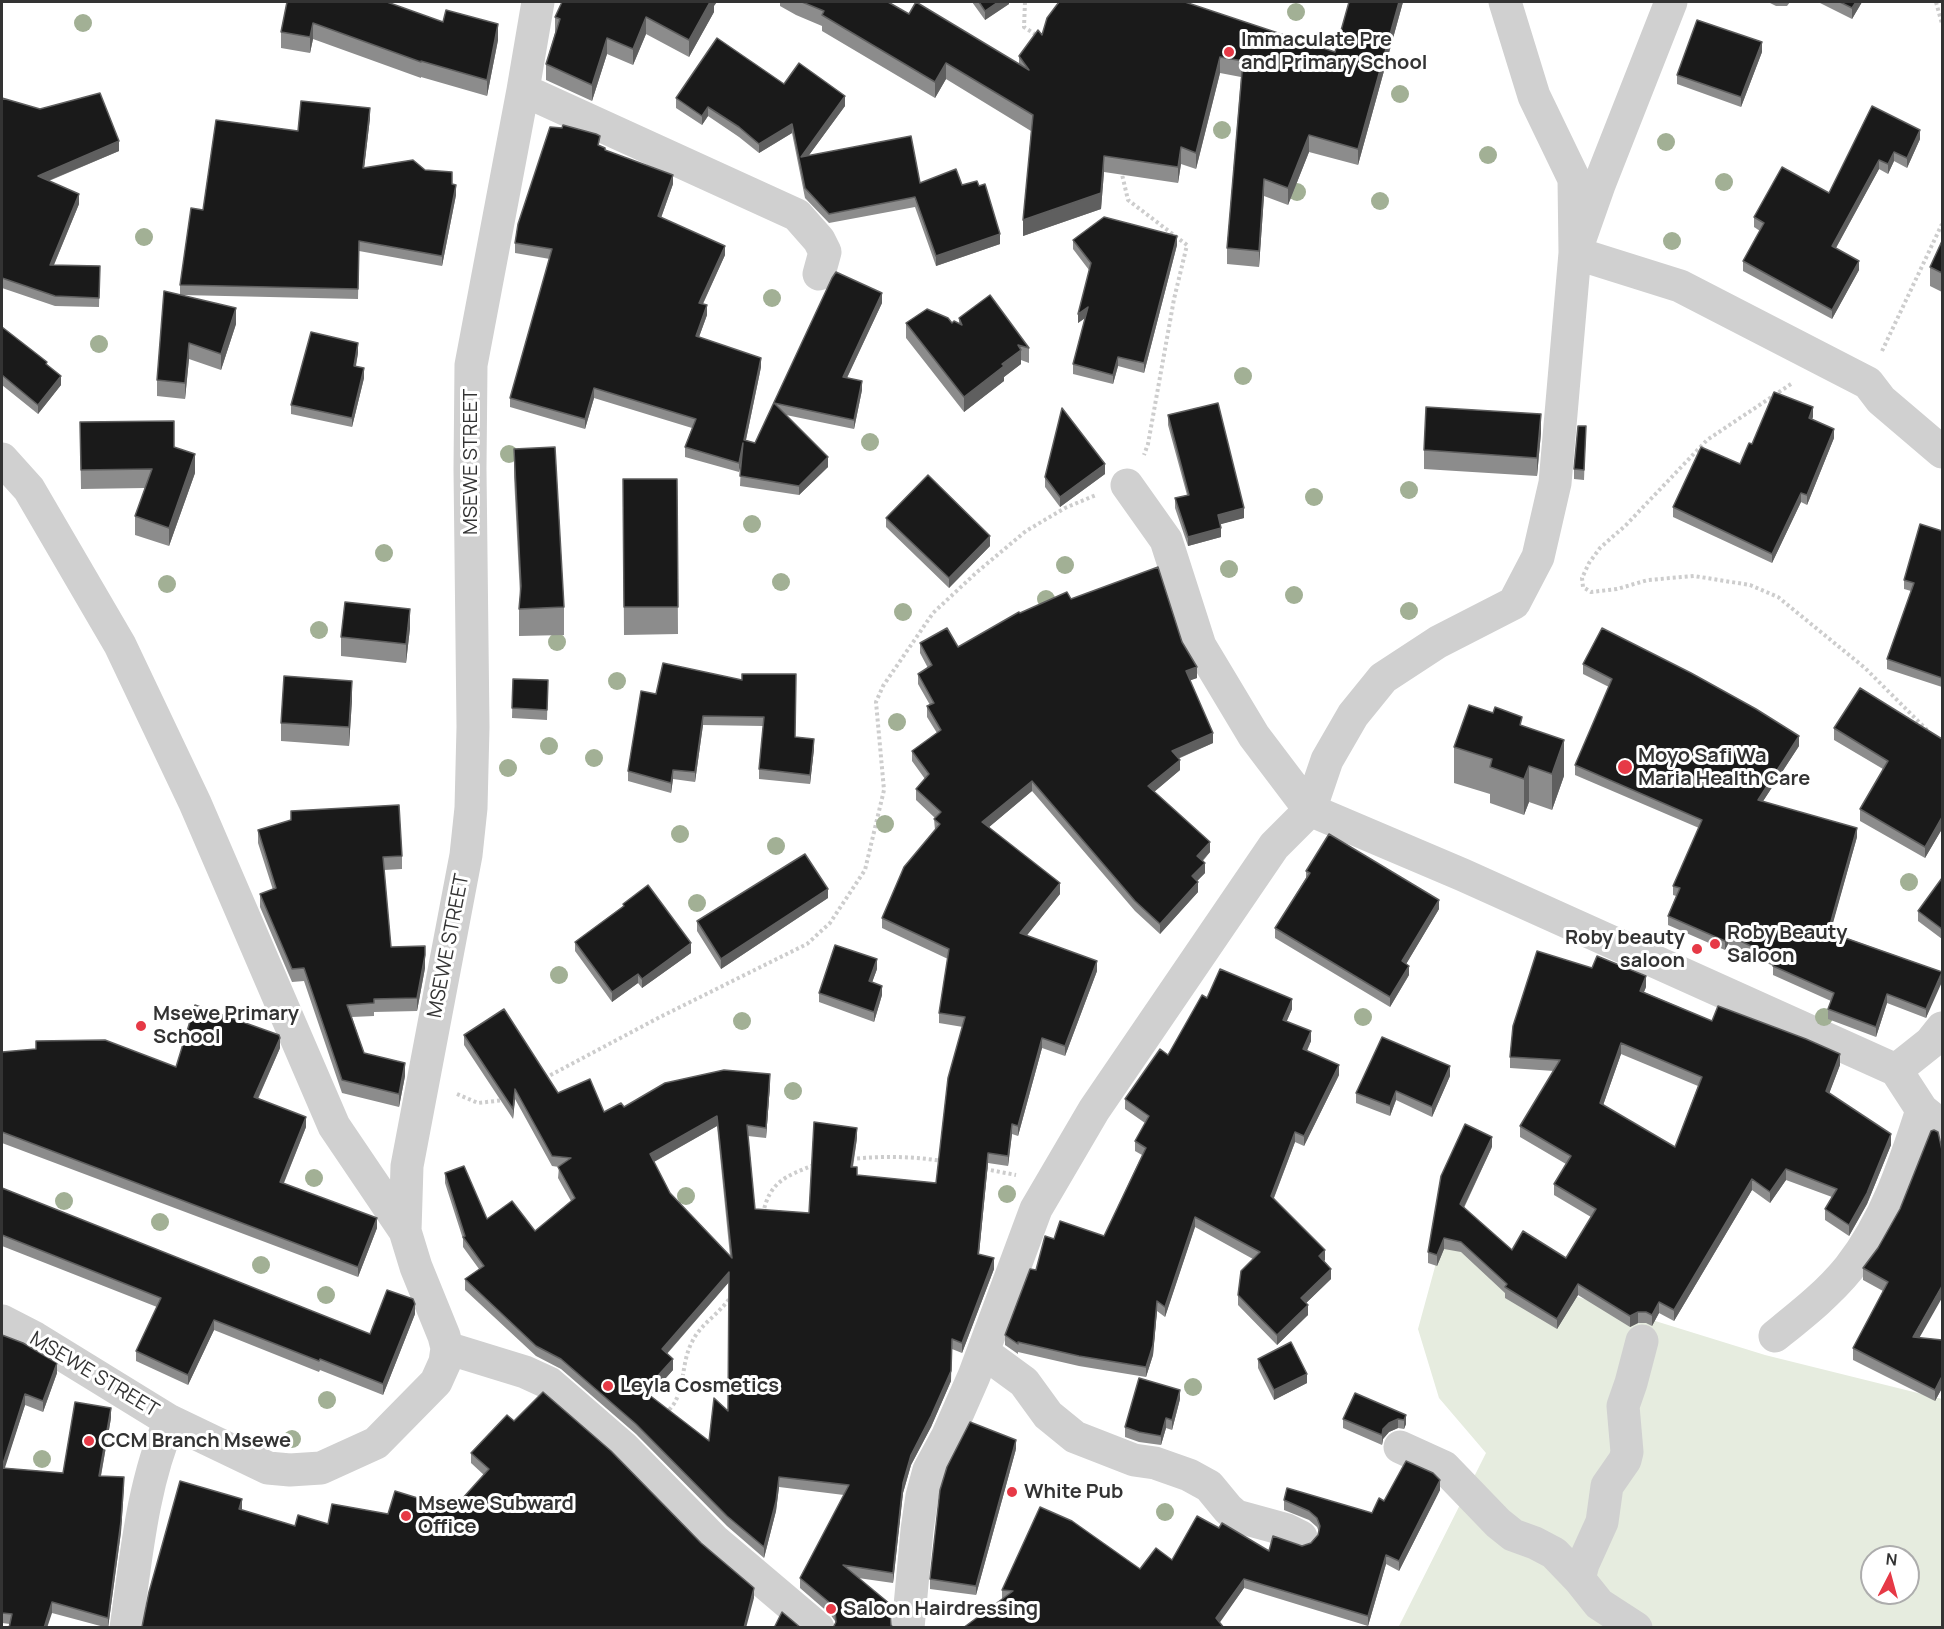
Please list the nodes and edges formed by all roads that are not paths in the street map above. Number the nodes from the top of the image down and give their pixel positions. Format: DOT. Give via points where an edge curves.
graph roads {
  1 [pos="538,2"];
  2 [pos="1505,2"];
  3 [pos="1671,2"];
  4 [pos="523,90"];
  5 [pos="1575,253"];
  6 [pos="819,274"];
  7 [pos="1942,452"];
  8 [pos="2,459"];
  9 [pos="1127,485"];
  10 [pos="1310,810"];
  11 [pos="1942,1028"];
  12 [pos="1896,1070"];
  13 [pos="1932,1118"];
  14 [pos="405,1231"];
  15 [pos="2,1321"];
  16 [pos="1775,1336"];
  17 [pos="1642,1341"];
  18 [pos="447,1348"];
  19 [pos="983,1352"];
  20 [pos="170,1421"];
  21 [pos="1400,1447"];
  22 [pos="1301,1537"];
  23 [pos="1579,1580"];
  24 [pos="804,1622"];
  25 [pos="126,1628"];
  26 [pos="908,1628"];
  27 [pos="1636,1628"];
  1 -- 4 [label="street, MSEWE STREET"];
  2 -- 5 [label="street" via="1534,96 1574,179"];
  3 -- 5 [label="street"];
  4 -- 6 [label="street" via="797,215 825,252"];
  4 -- 14 [label="street, MSEWE STREET" via="471,365 471,808 466,855 407,1166"];
  5 -- 7 [label="street" via="1680,286 1868,383 1881,400"];
  5 -- 10 [label="street" via="1555,483 1538,557 1514,603 1438,642 1383,678 1353,715 1327,760"];
  8 -- 14 [label="street" via="29,489 120,645 195,803 334,1126"];
  9 -- 10 [label="street" via="1166,540 1200,646 1254,736"];
  10 -- 12 [label="street"];
  10 -- 19 [label="street" via="1274,846 1094,1110 1036,1209"];
  11 -- 12 [label="street"];
  12 -- 13 [label="street"];
  13 -- 16 [label="street" via="1908,1155 1885,1212 1849,1268 1819,1300"];
  14 -- 18 [label="street, MSEWE STREET"];
  15 -- 20 [label="street, MSEWE STREET"];
  17 -- 23 [label="street" via="1622,1413 1625,1460 1607,1486 1602,1522"];
  18 -- 20 [label="street, MSEWE STREET" via="436,1382 376,1443 321,1468 268,1468"];
  18 -- 24 [label="street" via="525,1371 549,1383 624,1448 714,1540"];
  19 -- 22 [label="street" via="1024,1382 1048,1415 1075,1437 1134,1460 1189,1475 1209,1486 1236,1516"];
  19 -- 26 [label="street" via="929,1470 916,1530"];
  20 -- 25 [label="street" via="149,1489"];
  21 -- 23 [label="street" via="1444,1467 1506,1530 1549,1550"];
  23 -- 27 [label="street" via="1599,1604"];
}
